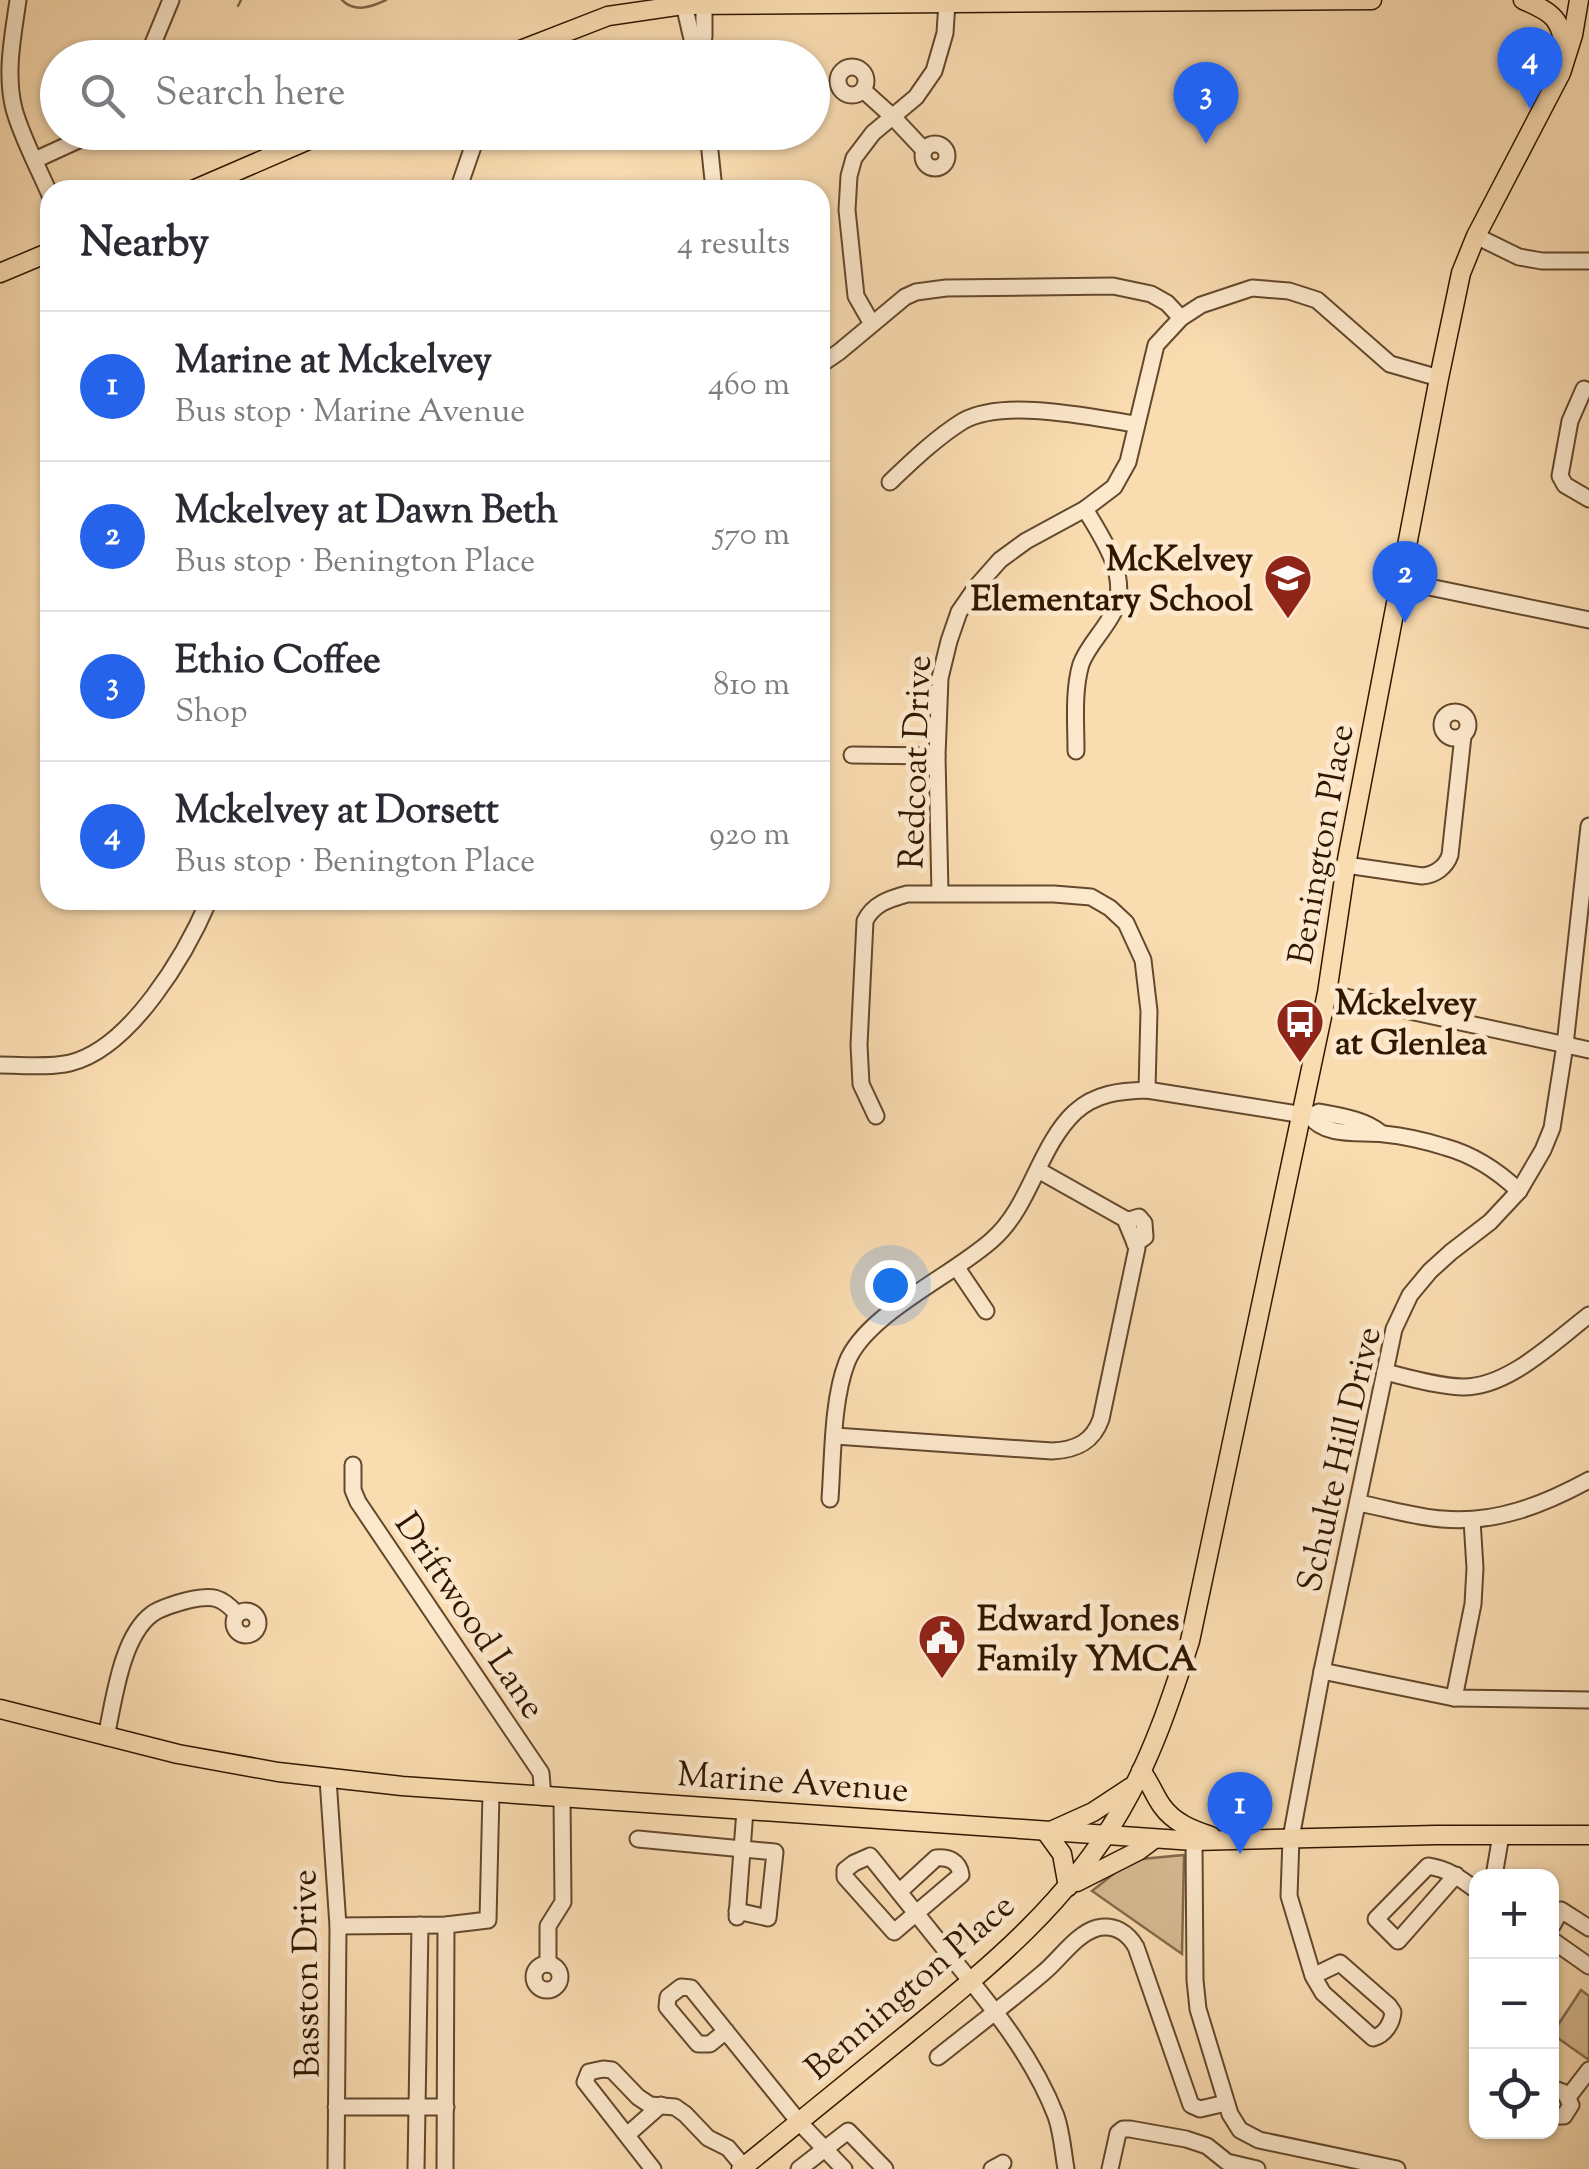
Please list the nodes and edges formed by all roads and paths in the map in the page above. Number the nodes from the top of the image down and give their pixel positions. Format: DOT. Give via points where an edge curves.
graph roads {
  1 [pos="18,0"];
  2 [pos="172,0"];
  3 [pos="1372,0"];
  4 [pos="1523,0"];
  5 [pos="1579,0"];
  6 [pos="683,2"];
  7 [pos="704,2"];
  8 [pos="946,2"];
  9 [pos="1589,24"];
  10 [pos="155,40"];
  11 [pos="547,40"];
  12 [pos="693,40"];
  13 [pos="703,40"];
  14 [pos="1566,57"];
  15 [pos="862,90"];
  16 [pos="893,117"];
  17 [pos="57,150"];
  18 [pos="285,150"];
  19 [pos="472,150"];
  20 [pos="710,150"];
  21 [pos="924,150"];
  22 [pos="35,160"];
  23 [pos="44,180"];
  24 [pos="216,180"];
  25 [pos="461,180"];
  26 [pos="713,180"];
  27 [pos="1476,236"];
  28 [pos="40,256"];
  29 [pos="1589,261"];
  30 [pos="0,273"];
  31 [pos="1181,318"];
  32 [pos="872,324"];
  33 [pos="830,358"];
  34 [pos="1439,378"];
  35 [pos="1584,389"];
  36 [pos="1135,424"];
  37 [pos="890,482"];
  38 [pos="1589,499"];
  39 [pos="1086,509"];
  40 [pos="1400,581"];
  41 [pos="1589,620"];
  42 [pos="1463,736"];
  43 [pos="1076,750"];
  44 [pos="852,755"];
  45 [pos="937,756"];
  46 [pos="1589,826"];
  47 [pos="1346,865"];
  48 [pos="940,893"];
  49 [pos="204,910"];
  50 [pos="1584,914"];
  51 [pos="1327,993"];
  52 [pos="1565,1045"];
  53 [pos="1589,1050"];
  54 [pos="0,1065"];
  55 [pos="1147,1090"];
  56 [pos="1305,1115"];
  57 [pos="876,1116"];
  58 [pos="1038,1170"];
  59 [pos="1519,1190"];
  60 [pos="957,1268"];
  61 [pos="986,1311"];
  62 [pos="1589,1314"];
  63 [pos="1385,1372"];
  64 [pos="836,1436"];
  65 [pos="353,1465"];
  66 [pos="1589,1480"];
  67 [pos="830,1499"];
  68 [pos="1358,1502"];
  69 [pos="1472,1520"];
  70 [pos="237,1614"];
  71 [pos="1322,1671"];
  72 [pos="1454,1698"];
  73 [pos="1589,1700"];
  74 [pos="0,1709"];
  75 [pos="106,1736"];
  76 [pos="1138,1777"];
  77 [pos="328,1779"];
  78 [pos="491,1793"];
  79 [pos="553,1798"];
  80 [pos="745,1810"];
  81 [pos="1046,1832"];
  82 [pos="1502,1835"];
  83 [pos="1589,1835"];
  84 [pos="1104,1837"];
  85 [pos="1291,1838"];
  86 [pos="638,1839"];
  87 [pos="1154,1839"];
  88 [pos="1222,1840"];
  89 [pos="1194,1841"];
  90 [pos="742,1847"];
  91 [pos="1495,1869"];
  92 [pos="1456,1875"];
  93 [pos="1469,1885"];
  94 [pos="1068,1887"];
  95 [pos="898,1892"];
  96 [pos="917,1914"];
  97 [pos="1559,1915"];
  98 [pos="446,1925"];
  99 [pos="338,1926"];
  100 [pos="420,1926"];
  101 [pos="1589,1928"];
  102 [pos="1559,1945"];
  103 [pos="548,1964"];
  104 [pos="1589,1966"];
  105 [pos="1313,1976"];
  106 [pos="972,1982"];
  107 [pos="995,2010"];
  108 [pos="726,2031"];
  109 [pos="938,2057"];
  110 [pos="1589,2070"];
  111 [pos="1559,2091"];
  112 [pos="1568,2096"];
  113 [pos="1226,2103"];
  114 [pos="661,2105"];
  115 [pos="336,2107"];
  116 [pos="416,2107"];
  117 [pos="446,2107"];
  118 [pos="1559,2118"];
  119 [pos="799,2122"];
  120 [pos="627,2135"];
  121 [pos="826,2148"];
  122 [pos="743,2168"];
  123 [pos="1386,2168"];
  124 [pos="336,2169"];
  125 [pos="416,2169"];
  126 [pos="445,2169"];
  127 [pos="654,2169"];
  128 [pos="799,2169"];
  129 [pos="844,2169"];
  130 [pos="885,2169"];
  131 [pos="1066,2169"];
  132 [pos="1110,2169"];
  133 [pos="1257,2169"];
  1 -- 22 [label="street" via="10,82"];
  2 -- 10 [label="street"];
  3 -- 8 [label="main road"];
  4 -- 14 [label="main road" via="1558,21"];
  5 -- 14 [label="main road, Benington Place"];
  6 -- 7 [label="main road"];
  6 -- 11 [label="main road" via="608,16"];
  6 -- 12 [label="street"];
  7 -- 8 [label="main road"];
  7 -- 13 [label="street"];
  8 -- 16 [label="street" via="934,71"];
  9 -- 14 [label="main road"];
  14 -- 27 [label="main road, Benington Place"];
  15 -- 16 [label="street"];
  16 -- 21 [label="street"];
  16 -- 32 [label="street" via="864,142 850,176 856,296"];
  17 -- 22 [label="street"];
  18 -- 24 [label="main road"];
  19 -- 25 [label="street"];
  20 -- 26 [label="street"];
  22 -- 23 [label="street"];
  27 -- 29 [label="street" via="1519,257"];
  27 -- 34 [label="main road, Benington Place" via="1461,273"];
  28 -- 30 [label="main road"];
  31 -- 32 [label="street" via="1150,294 1113,286 946,288 904,297"];
  31 -- 34 [label="street, Redcoat Drive" via="1252,288 1289,291 1317,300 1390,364"];
  31 -- 36 [label="street, Redcoat Drive" via="1156,345"];
  32 -- 33 [label="street"];
  34 -- 40 [label="main road, Benington Place"];
  35 -- 38 [label="street" via="1560,476"];
  36 -- 37 [label="street" via="1060,412 985,414 965,420"];
  36 -- 39 [label="street, Redcoat Drive" via="1128,462 1114,488"];
  39 -- 43 [label="street" via="1113,558 1118,582 1116,608 1078,676"];
  39 -- 45 [label="street, Redcoat Drive" via="1000,560 959,612 940,678"];
  40 -- 41 [label="street"];
  40 -- 47 [label="main road, Benington Place"];
  42 -- 47 [label="street" via="1447,864 1429,876"];
  44 -- 45 [label="street"];
  45 -- 48 [label="street, Redcoat Drive"];
  46 -- 50 [label="street, Schulte Hill Drive"];
  47 -- 51 [label="main road, Benington Place"];
  48 -- 55 [label="street" via="1090,897 1126,923 1143,960"];
  48 -- 57 [label="street, Redcoat Drive" via="892,898 870,910 866,921 859,1045 862,1084"];
  49 -- 54 [label="street" via="166,980 113,1041 72,1062"];
  50 -- 52 [label="street, Schulte Hill Drive"];
  51 -- 52 [label="street"];
  51 -- 56 [label="main road, Benington Place"];
  52 -- 53 [label="street"];
  52 -- 59 [label="street, Schulte Hill Drive" via="1552,1128"];
  55 -- 56 [label="street"];
  55 -- 58 [label="street" via="1088,1102"];
  56 -- 59 [label="street" via="1341,1116 1448,1148 1484,1163"];
  56 -- 76 [label="main road, Benington Place" via="1190,1641"];
  58 -- 60 [label="street" via="1009,1222"];
  58 -- 64 [label="street" via="1126,1221 1136,1244 1096,1434 1081,1446 1052,1452"];
  59 -- 63 [label="street, Schulte Hill Drive" via="1410,1296"];
  60 -- 61 [label="street"];
  60 -- 64 [label="street" via="884,1316 856,1346 838,1398"];
  62 -- 63 [label="street" via="1490,1382 1434,1384"];
  63 -- 68 [label="street, Schulte Hill Drive"];
  64 -- 67 [label="street"];
  65 -- 79 [label="street, Driftwood Lane" via="358,1502"];
  66 -- 69 [label="street" via="1519,1512"];
  68 -- 69 [label="street"];
  68 -- 71 [label="street, Schulte Hill Drive"];
  69 -- 72 [label="street" via="1473,1604"];
  70 -- 75 [label="street" via="228,1603 203,1597 154,1613 130,1645"];
  71 -- 72 [label="street"];
  71 -- 85 [label="street, Schulte Hill Drive"];
  72 -- 73 [label="street"];
  74 -- 75 [label="main road, Marine Avenue"];
  75 -- 77 [label="main road, Marine Avenue"];
  76 -- 81 [label="main road" via="1093,1812"];
  76 -- 84 [label="main road, Benington Place"];
  76 -- 88 [label="main road" via="1152,1784 1163,1808 1184,1826"];
  77 -- 78 [label="main road, Marine Avenue"];
  77 -- 99 [label="street, Basston Drive"];
  78 -- 79 [label="main road, Marine Avenue"];
  78 -- 98 [label="street" via="488,1920"];
  79 -- 80 [label="main road, Marine Avenue"];
  79 -- 103 [label="street, Driftwood Lane" via="563,1902 548,1926"];
  80 -- 81 [label="main road, Marine Avenue"];
  80 -- 90 [label="street"];
  81 -- 84 [label="main road, Marine Avenue"];
  81 -- 94 [label="main road" via="1062,1854"];
  82 -- 83 [label="main road, Marine Avenue"];
  82 -- 85 [label="main road, Marine Avenue"];
  82 -- 91 [label="street"];
  84 -- 87 [label="main road, Marine Avenue"];
  84 -- 94 [label="main road, Bennington Place"];
  85 -- 88 [label="main road, Marine Avenue"];
  85 -- 105 [label="street, Schulte Hill Drive" via="1288,1896"];
  86 -- 90 [label="street, Marine Avenue"];
  87 -- 89 [label="main road, Marine Avenue"];
  87 -- 94 [label="main road"];
  88 -- 89 [label="main road, Marine Avenue"];
  89 -- 113 [label="street" via="1196,1996"];
  90 -- 90 [label="street" via="737,1914 768,1918 775,1852"];
  92 -- 92 [label="street" via="1428,1866 1376,1918 1398,1941"];
  92 -- 93 [label="street"];
  94 -- 106 [label="main road, Bennington Place"];
  95 -- 96 [label="street"];
  95 -- 96 [label="street" via="936,1858 955,1861 961,1875"];
  95 -- 96 [label="street" via="870,1856 845,1870 894,1932"];
  96 -- 106 [label="street"];
  97 -- 101 [label="street" via="1562,1910"];
  98 -- 100 [label="street"];
  98 -- 117 [label="street"];
  99 -- 100 [label="street"];
  99 -- 115 [label="street, Basston Drive"];
  100 -- 116 [label="street"];
  102 -- 104 [label="street"];
  105 -- 105 [label="street, Schulte Hill Drive" via="1340,1964 1388,2006 1392,2022 1374,2038"];
  106 -- 107 [label="street"];
  106 -- 119 [label="main road, Bennington Place"];
  107 -- 109 [label="street, Bennington Place"];
  107 -- 113 [label="street, Bennington Place" via="1083,1936 1099,1928 1120,1930 1136,1948 1191,2105"];
  107 -- 131 [label="street" via="1058,2120"];
  108 -- 119 [label="street"];
  110 -- 112 [label="street"];
  111 -- 112 [label="street"];
  112 -- 118 [label="street" via="1568,2113"];
  113 -- 123 [label="street" via="1240,2130 1259,2140"];
  114 -- 120 [label="street"];
  114 -- 120 [label="street" via="638,2097 612,2070 589,2072 585,2082"];
  114 -- 122 [label="street" via="686,2114"];
  115 -- 116 [label="street"];
  115 -- 124 [label="street, Basston Drive"];
  116 -- 117 [label="street"];
  116 -- 125 [label="street"];
  117 -- 126 [label="street"];
  119 -- 121 [label="street"];
  119 -- 122 [label="main road, Bennington Place"];
  120 -- 127 [label="street"];
  121 -- 128 [label="street, Bennington Place"];
  121 -- 129 [label="street"];
  121 -- 130 [label="street, Bennington Place" via="848,2131"];
  132 -- 133 [label="street" via="1123,2130 1186,2139 1227,2162"];
}
